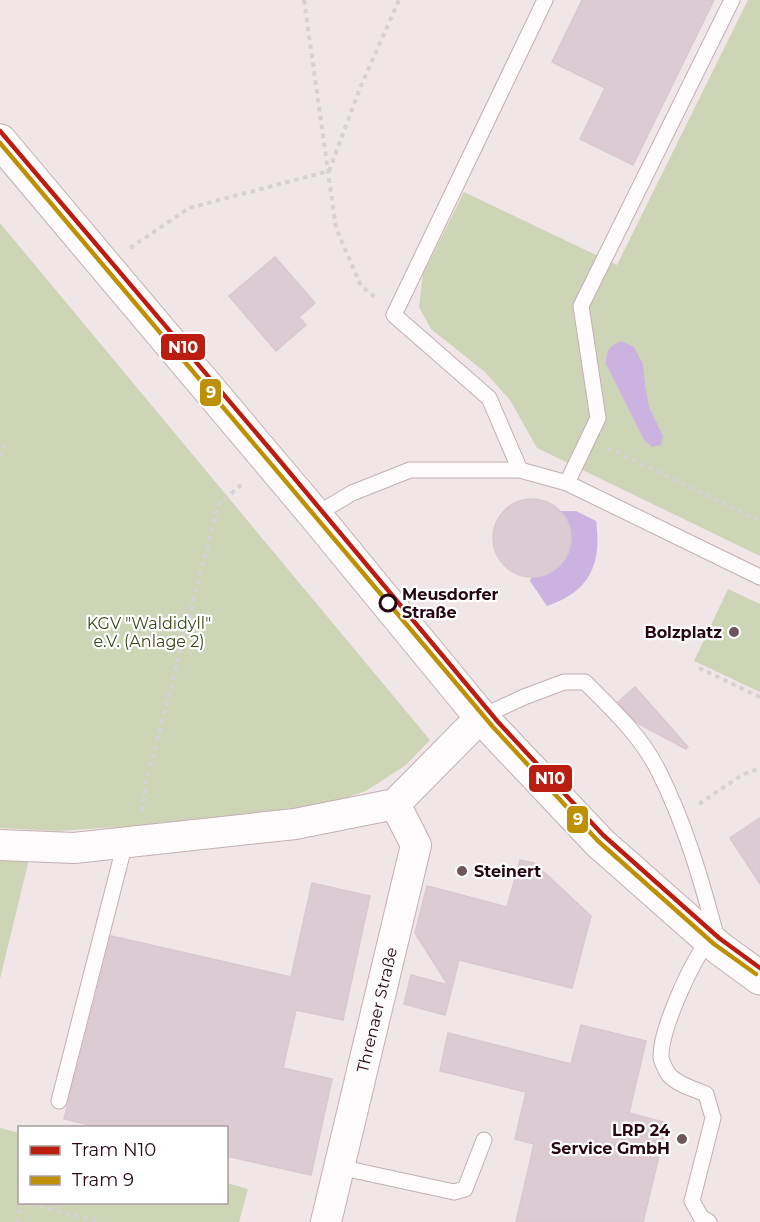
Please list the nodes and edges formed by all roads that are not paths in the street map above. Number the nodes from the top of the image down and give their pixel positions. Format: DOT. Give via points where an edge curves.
graph roads {
  1 [pos="545,0"];
  2 [pos="732,0"];
  3 [pos="0,141"];
  4 [pos="520,470"];
  5 [pos="567,483"];
  6 [pos="315,515"];
  7 [pos="760,577"];
  8 [pos="481,717"];
  9 [pos="394,804"];
  10 [pos="131,842"];
  11 [pos="0,845"];
  12 [pos="715,943"];
  13 [pos="760,978"];
  14 [pos="59,1101"];
  15 [pos="484,1140"];
  16 [pos="339,1167"];
  17 [pos="326,1222"];
  18 [pos="709,1222"];
  1 -- 4 [label="lane" via="394,315 489,398"];
  2 -- 5 [label="lane" via="580,306 598,418"];
  3 -- 6 [label="main road"];
  4 -- 5 [label="lane"];
  4 -- 6 [label="lane" via="410,470 352,493"];
  5 -- 7 [label="lane"];
  6 -- 8 [label="main road"];
  8 -- 9 [label="street"];
  8 -- 12 [label="main road" via="600,843"];
  8 -- 12 [label="lane" via="564,682 585,682 628,726 658,769 695,864"];
  9 -- 10 [label="street" via="295,824"];
  9 -- 16 [label="street, Threnaer Straße" via="416,845"];
  10 -- 11 [label="street" via="75,848"];
  10 -- 14 [label="lane"];
  12 -- 13 [label="main road"];
  12 -- 18 [label="lane" via="693,966 680,992 664,1037 661,1059 669,1075 706,1094 713,1118 692,1202"];
  15 -- 16 [label="lane" via="465,1189 454,1192"];
  16 -- 17 [label="street, Threnaer Straße"];
}
